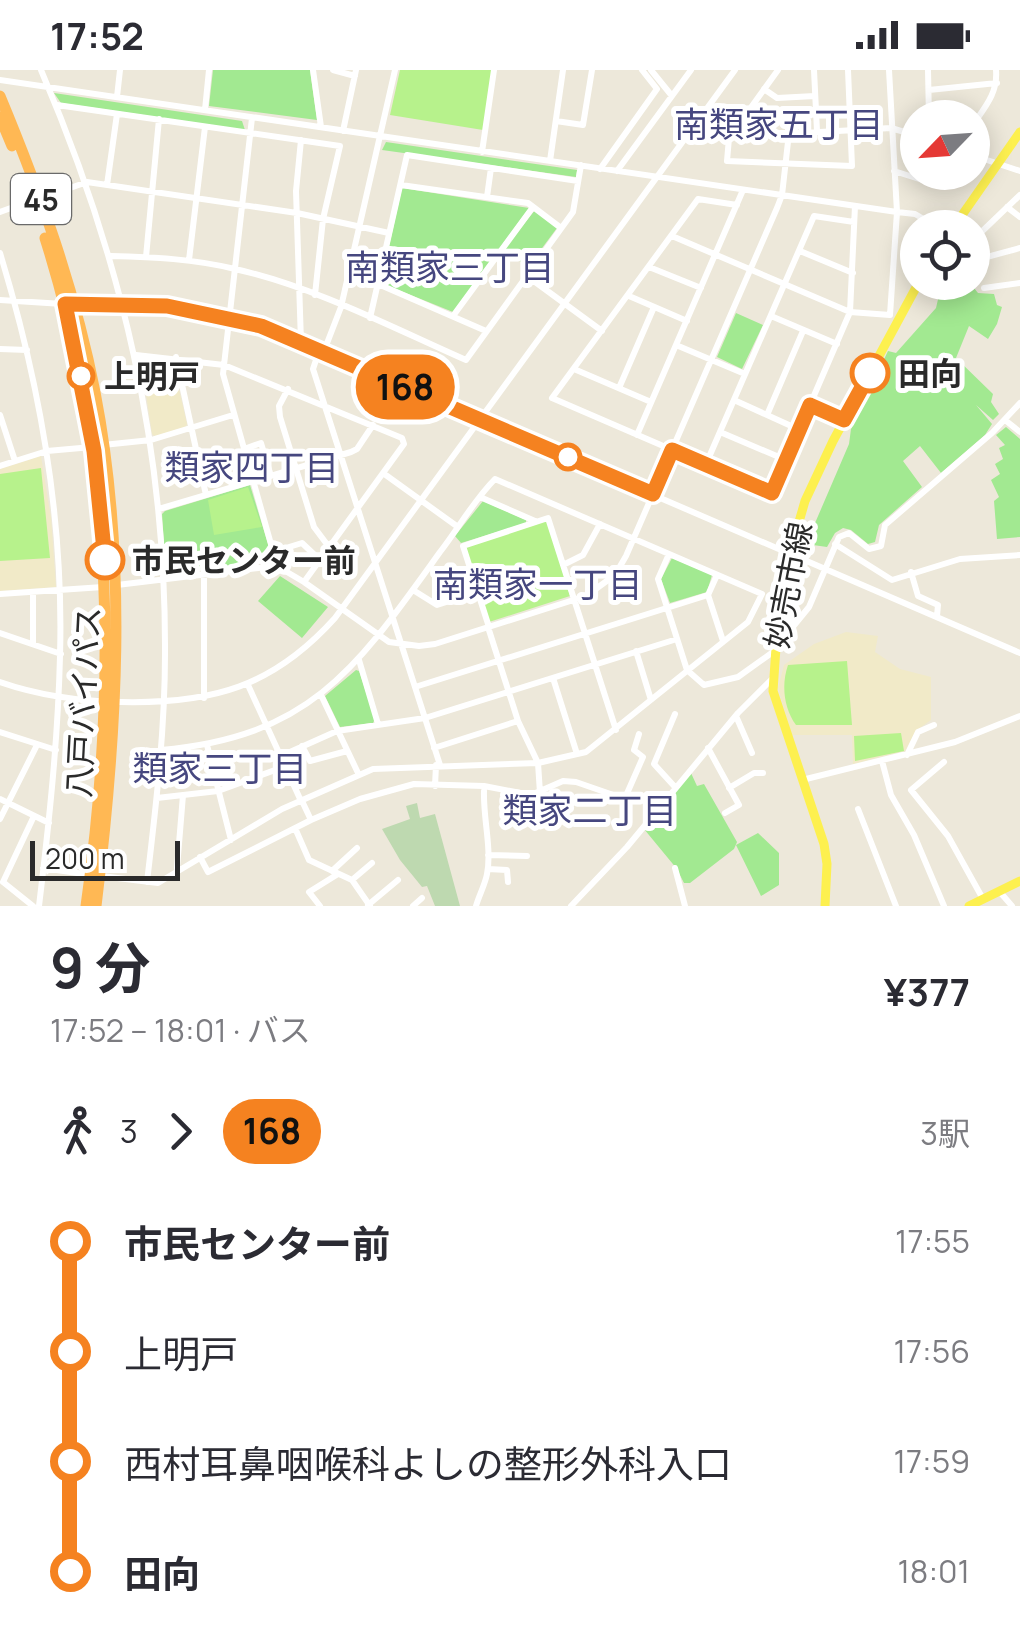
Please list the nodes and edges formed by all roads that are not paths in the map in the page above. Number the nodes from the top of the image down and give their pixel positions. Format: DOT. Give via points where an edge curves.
graph roads {
  1 [pos="41,70"];
  2 [pos="120,70"];
  3 [pos="210,70"];
  4 [pos="313,70"];
  5 [pos="332,70"];
  6 [pos="395,70"];
  7 [pos="494,70"];
  8 [pos="563,70"];
  9 [pos="592,70"];
  10 [pos="642,70"];
  11 [pos="651,70"];
  12 [pos="691,70"];
  13 [pos="734,70"];
  14 [pos="778,70"];
  15 [pos="814,70"];
  16 [pos="848,70"];
  17 [pos="889,70"];
  18 [pos="928,70"];
  19 [pos="996,70"];
  20 [pos="356,73"];
  21 [pos="0,80"];
  22 [pos="997,83"];
  23 [pos="49,88"];
  24 [pos="764,89"];
  25 [pos="929,90"];
  26 [pos="0,96"];
  27 [pos="672,96"];
  28 [pos="815,96"];
  29 [pos="117,97"];
  30 [pos="929,100"];
  31 [pos="987,100"];
  32 [pos="56,105"];
  33 [pos="205,110"];
  34 [pos="117,114"];
  35 [pos="0,117"];
  36 [pos="252,118"];
  37 [pos="159,119"];
  38 [pos="556,121"];
  39 [pos="205,127"];
  40 [pos="320,128"];
  41 [pos="891,128"];
  42 [pos="343,130"];
  43 [pos="850,130"];
  44 [pos="900,131"];
  45 [pos="817,132"];
  46 [pos="1020,132"];
  47 [pos="250,133"];
  48 [pos="788,133"];
  49 [pos="380,136"];
  50 [pos="730,138"];
  51 [pos="301,140"];
  52 [pos="482,152"];
  53 [pos="550,161"];
  54 [pos="990,161"];
  55 [pos="998,163"];
  56 [pos="786,164"];
  57 [pos="581,165"];
  58 [pos="491,168"];
  59 [pos="600,168"];
  60 [pos="617,171"];
  61 [pos="894,171"];
  62 [pos="1020,172"];
  63 [pos="900,173"];
  64 [pos="657,177"];
  65 [pos="578,181"];
  66 [pos="87,182"];
  67 [pos="401,184"];
  68 [pos="107,186"];
  69 [pos="743,190"];
  70 [pos="152,191"];
  71 [pos="1020,194"];
  72 [pos="782,195"];
  73 [pos="487,197"];
  74 [pos="195,199"];
  75 [pos="37,200"];
  76 [pos="736,205"];
  77 [pos="242,206"];
  78 [pos="534,206"];
  79 [pos="855,206"];
  80 [pos="1007,207"];
  81 [pos="965,210"];
  82 [pos="0,212"];
  83 [pos="897,212"];
  84 [pos="900,212"];
  85 [pos="297,213"];
  86 [pos="1020,217"];
  87 [pos="323,219"];
  88 [pos="854,222"];
  89 [pos="990,224"];
  90 [pos="360,227"];
  91 [pos="561,228"];
  92 [pos="389,234"];
  93 [pos="672,236"];
  94 [pos="1020,248"];
  95 [pos="800,251"];
  96 [pos="0,253"];
  97 [pos="716,254"];
  98 [pos="111,256"];
  99 [pos="146,257"];
  100 [pos="990,257"];
  101 [pos="189,260"];
  102 [pos="650,266"];
  103 [pos="751,268"];
  104 [pos="235,269"];
  105 [pos="853,274"];
  106 [pos="510,276"];
  107 [pos="527,276"];
  108 [pos="1020,283"];
  109 [pos="378,284"];
  110 [pos="521,284"];
  111 [pos="785,284"];
  112 [pos="990,287"];
  113 [pos="300,288"];
  114 [pos="701,288"];
  115 [pos="316,295"];
  116 [pos="629,296"];
  117 [pos="0,300"];
  118 [pos="909,300"];
  119 [pos="14,301"];
  120 [pos="565,303"];
  121 [pos="70,304"];
  122 [pos="124,305"];
  123 [pos="342,307"];
  124 [pos="654,307"];
  125 [pos="850,312"];
  126 [pos="453,316"];
  127 [pos="771,316"];
  128 [pos="230,317"];
  129 [pos="370,318"];
  130 [pos="687,321"];
  131 [pos="804,330"];
  132 [pos="486,331"];
  133 [pos="602,331"];
  134 [pos="301,342"];
  135 [pos="837,344"];
  136 [pos="676,346"];
  137 [pos="0,349"];
  138 [pos="27,350"];
  139 [pos="324,352"];
  140 [pos="136,355"];
  141 [pos="176,357"];
  142 [pos="710,360"];
  143 [pos="224,366"];
  144 [pos="574,369"];
  145 [pos="745,374"];
  146 [pos="619,388"];
  147 [pos="288,389"];
  148 [pos="734,400"];
  149 [pos="651,402"];
  150 [pos="1020,402"];
  151 [pos="324,404"];
  152 [pos="810,405"];
  153 [pos="0,415"];
  154 [pos="233,415"];
  155 [pos="767,415"];
  156 [pos="480,419"];
  157 [pos="844,420"];
  158 [pos="1005,420"];
  159 [pos="372,425"];
  160 [pos="190,428"];
  161 [pos="800,430"];
  162 [pos="720,432"];
  163 [pos="1020,432"];
  164 [pos="637,434"];
  165 [pos="152,440"];
  166 [pos="98,446"];
  167 [pos="244,449"];
  168 [pos="672,450"];
  169 [pos="47,451"];
  170 [pos="340,455"];
  171 [pos="786,460"];
  172 [pos="14,461"];
  173 [pos="706,464"];
  174 [pos="0,466"];
  175 [pos="296,469"];
  176 [pos="383,473"];
  177 [pos="271,476"];
  178 [pos="254,481"];
  179 [pos="653,494"];
  180 [pos="206,495"];
  181 [pos="480,497"];
  182 [pos="420,500"];
  183 [pos="555,504"];
  184 [pos="358,506"];
  185 [pos="160,510"];
  186 [pos="548,518"];
  187 [pos="536,522"];
  188 [pos="600,524"];
  189 [pos="458,527"];
  190 [pos="451,538"];
  191 [pos="633,538"];
  192 [pos="463,546"];
  193 [pos="329,547"];
  194 [pos="834,547"];
  195 [pos="276,551"];
  196 [pos="790,552"];
  197 [pos="669,554"];
  198 [pos="1020,554"];
  199 [pos="320,560"];
  200 [pos="375,562"];
  201 [pos="563,566"];
  202 [pos="278,569"];
  203 [pos="911,572"];
  204 [pos="204,574"];
  205 [pos="717,575"];
  206 [pos="164,579"];
  207 [pos="304,582"];
  208 [pos="111,586"];
  209 [pos="413,590"];
  210 [pos="60,592"];
  211 [pos="478,592"];
  212 [pos="33,593"];
  213 [pos="0,594"];
  214 [pos="708,595"];
  215 [pos="573,600"];
  216 [pos="668,607"];
  217 [pos="341,609"];
  218 [pos="937,616"];
  219 [pos="393,618"];
  220 [pos="489,627"];
  221 [pos="0,633"];
  222 [pos="584,633"];
  223 [pos="379,636"];
  224 [pos="677,639"];
  225 [pos="723,641"];
  226 [pos="34,644"];
  227 [pos="402,646"];
  228 [pos="774,650"];
  229 [pos="636,651"];
  230 [pos="1020,652"];
  231 [pos="60,654"];
  232 [pos="359,660"];
  233 [pos="499,661"];
  234 [pos="594,664"];
  235 [pos="687,670"];
  236 [pos="553,678"];
  237 [pos="772,679"];
  238 [pos="0,682"];
  239 [pos="248,684"];
  240 [pos="415,687"];
  241 [pos="508,691"];
  242 [pos="322,695"];
  243 [pos="204,698"];
  244 [pos="58,699"];
  245 [pos="652,700"];
  246 [pos="111,702"];
  247 [pos="164,703"];
  248 [pos="675,714"];
  249 [pos="736,716"];
  250 [pos="1020,716"];
  251 [pos="425,718"];
  252 [pos="518,721"];
  253 [pos="378,724"];
  254 [pos="934,725"];
  255 [pos="267,726"];
  256 [pos="337,730"];
  257 [pos="616,730"];
  258 [pos="0,732"];
  259 [pos="639,734"];
  260 [pos="36,745"];
  261 [pos="207,746"];
  262 [pos="302,746"];
  263 [pos="434,748"];
  264 [pos="708,748"];
  265 [pos="56,750"];
  266 [pos="161,750"];
  267 [pos="347,751"];
  268 [pos="752,753"];
  269 [pos="578,754"];
  270 [pos="907,755"];
  271 [pos="280,756"];
  272 [pos="882,761"];
  273 [pos="944,762"];
  274 [pos="538,763"];
  275 [pos="438,765"];
  276 [pos="286,766"];
  277 [pos="358,773"];
  278 [pos="763,773"];
  279 [pos="802,780"];
  280 [pos="435,786"];
  281 [pos="675,787"];
  282 [pos="729,788"];
  283 [pos="218,791"];
  284 [pos="484,791"];
  285 [pos="540,793"];
  286 [pos="183,795"];
  287 [pos="156,798"];
  288 [pos="625,798"];
  289 [pos="4,801"];
  290 [pos="301,801"];
  291 [pos="659,806"];
  292 [pos="858,810"];
  293 [pos="725,812"];
  294 [pos="34,816"];
  295 [pos="0,819"];
  296 [pos="311,820"];
  297 [pos="49,823"];
  298 [pos="295,828"];
  299 [pos="231,840"];
  300 [pos="357,848"];
  301 [pos="488,855"];
  302 [pos="527,856"];
  303 [pos="200,857"];
  304 [pos="372,862"];
  305 [pos="43,868"];
  306 [pos="674,868"];
  307 [pos="177,869"];
  308 [pos="488,869"];
  309 [pos="335,872"];
  310 [pos="95,875"];
  311 [pos="352,880"];
  312 [pos="398,880"];
  313 [pos="1,881"];
  314 [pos="1020,881"];
  315 [pos="147,882"];
  316 [pos="508,882"];
  317 [pos="999,891"];
  318 [pos="422,898"];
  319 [pos="983,900"];
  320 [pos="369,905"];
  321 [pos="36,906"];
  322 [pos="86,906"];
  323 [pos="96,906"];
  324 [pos="320,906"];
  325 [pos="413,906"];
  326 [pos="476,906"];
  327 [pos="571,906"];
  328 [pos="685,906"];
  329 [pos="826,906"];
  330 [pos="896,906"];
  331 [pos="944,906"];
  332 [pos="969,906"];
  333 [pos="1012,906"];
  1 -- 23 [label="street"];
  2 -- 29 [label="street"];
  3 -- 33 [label="street"];
  4 -- 40 [label="street"];
  5 -- 20 [label="street"];
  6 -- 49 [label="street"];
  7 -- 52 [label="street"];
  8 -- 38 [label="street"];
  9 -- 38 [label="street" via="583,125"];
  10 -- 59 [label="street" via="657,89"];
  11 -- 27 [label="street"];
  12 -- 27 [label="street"];
  13 -- 64 [label="street"];
  14 -- 24 [label="street"];
  15 -- 28 [label="street"];
  16 -- 43 [label="street"];
  17 -- 41 [label="street"];
  18 -- 25 [label="street"];
  19 -- 22 [label="street"];
  20 -- 42 [label="street"];
  21 -- 23 [label="street"];
  22 -- 25 [label="street"];
  22 -- 31 [label="street"];
  23 -- 29 [label="street"];
  23 -- 32 [label="street"];
  24 -- 28 [label="street" via="777,98"];
  24 -- 50 [label="street"];
  25 -- 30 [label="street"];
  26 -- 75 [label="highway, 八戸バイパス / 45"];
  27 -- 60 [label="street"];
  28 -- 45 [label="street"];
  29 -- 33 [label="street"];
  32 -- 34 [label="street"];
  32 -- 66 [label="street"];
  33 -- 36 [label="street"];
  34 -- 37 [label="street"];
  34 -- 68 [label="street"];
  35 -- 75 [label="highway, 八戸バイパス / 45"];
  36 -- 40 [label="street"];
  36 -- 47 [label="street"];
  37 -- 39 [label="street"];
  37 -- 70 [label="street"];
  38 -- 53 [label="street"];
  39 -- 47 [label="street"];
  39 -- 74 [label="street"];
  40 -- 42 [label="street"];
  41 -- 43 [label="street"];
  41 -- 44 [label="street"];
  41 -- 61 [label="street"];
  42 -- 49 [label="street"];
  43 -- 45 [label="street"];
  43 -- 56 [label="street" via="852,166"];
  45 -- 48 [label="street"];
  46 -- 55 [label="main road"];
  47 -- 51 [label="street"];
  47 -- 77 [label="street"];
  48 -- 50 [label="street"];
  48 -- 56 [label="street"];
  49 -- 52 [label="street"];
  49 -- 90 [label="street"];
  50 -- 56 [label="street" via="727,161"];
  51 -- 85 [label="street"];
  51 -- 87 [label="street" via="340,146"];
  52 -- 53 [label="street"];
  53 -- 57 [label="street"];
  54 -- 55 [label="street"];
  55 -- 62 [label="street"];
  55 -- 81 [label="main road"];
  56 -- 72 [label="street"];
  57 -- 59 [label="street"];
  57 -- 65 [label="street"];
  58 -- 65 [label="street"];
  58 -- 67 [label="street" via="407,155"];
  58 -- 73 [label="street"];
  59 -- 60 [label="street"];
  60 -- 64 [label="street"];
  61 -- 63 [label="street"];
  61 -- 83 [label="street"];
  64 -- 69 [label="street"];
  64 -- 120 [label="street"];
  65 -- 91 [label="street" via="574,212"];
  66 -- 68 [label="street"];
  66 -- 75 [label="street"];
  66 -- 98 [label="street"];
  67 -- 73 [label="street"];
  67 -- 92 [label="street"];
  68 -- 70 [label="street"];
  69 -- 72 [label="street"];
  69 -- 76 [label="street"];
  70 -- 74 [label="street"];
  70 -- 99 [label="street"];
  71 -- 80 [label="street"];
  72 -- 79 [label="street"];
  72 -- 103 [label="street"];
  73 -- 78 [label="street"];
  74 -- 77 [label="street"];
  74 -- 101 [label="street"];
  75 -- 82 [label="street"];
  75 -- 121 [label="highway, 八戸バイパス / 45"];
  76 -- 93 [label="street" via="698,199"];
  76 -- 97 [label="street"];
  77 -- 85 [label="street"];
  77 -- 104 [label="street"];
  78 -- 91 [label="street"];
  78 -- 126 [label="street"];
  79 -- 83 [label="street"];
  79 -- 88 [label="street"];
  80 -- 86 [label="street"];
  80 -- 89 [label="street"];
  83 -- 84 [label="street"];
  83 -- 125 [label="street" via="890,315"];
  85 -- 87 [label="street"];
  85 -- 113 [label="street"];
  87 -- 90 [label="street"];
  87 -- 115 [label="street"];
  88 -- 95 [label="street" via="814,216"];
  88 -- 105 [label="street"];
  90 -- 92 [label="street"];
  90 -- 123 [label="street"];
  91 -- 107 [label="street"];
  92 -- 109 [label="street"];
  93 -- 97 [label="street"];
  93 -- 102 [label="street"];
  94 -- 100 [label="street"];
  95 -- 105 [label="street"];
  95 -- 111 [label="street"];
  96 -- 119 [label="street"];
  97 -- 103 [label="street"];
  97 -- 114 [label="street"];
  98 -- 99 [label="street"];
  98 -- 122 [label="street"];
  99 -- 101 [label="street"];
  101 -- 104 [label="street"];
  102 -- 114 [label="street"];
  102 -- 116 [label="street"];
  103 -- 111 [label="street"];
  103 -- 142 [label="street"];
  104 -- 113 [label="street"];
  104 -- 128 [label="street"];
  105 -- 125 [label="street"];
  106 -- 110 [label="street"];
  107 -- 110 [label="street"];
  107 -- 120 [label="street"];
  108 -- 112 [label="street"];
  109 -- 126 [label="street"];
  109 -- 129 [label="street"];
  110 -- 132 [label="street"];
  111 -- 125 [label="street"];
  111 -- 127 [label="street"];
  113 -- 115 [label="street"];
  113 -- 134 [label="street"];
  114 -- 130 [label="street"];
  115 -- 123 [label="street"];
  116 -- 124 [label="street"];
  116 -- 133 [label="street"];
  117 -- 119 [label="street"];
  118 -- 157 [label="main road, 妙売市線"];
  119 -- 121 [label="street"];
  119 -- 138 [label="street"];
  120 -- 133 [label="street"];
  120 -- 156 [label="street"];
  121 -- 122 [label="street"];
  121 -- 166 [label="highway, 八戸バイパス / 45" via="95,392"];
  122 -- 128 [label="street"];
  122 -- 140 [label="street"];
  123 -- 129 [label="street"];
  123 -- 139 [label="street"];
  124 -- 130 [label="street"];
  124 -- 146 [label="street"];
  125 -- 135 [label="street"];
  126 -- 132 [label="street"];
  127 -- 131 [label="street"];
  127 -- 145 [label="street"];
  128 -- 134 [label="street"];
  128 -- 143 [label="street"];
  129 -- 132 [label="street" via="466,360"];
  130 -- 136 [label="street"];
  131 -- 135 [label="street"];
  131 -- 155 [label="street"];
  133 -- 144 [label="street"];
  134 -- 139 [label="street"];
  135 -- 152 [label="street"];
  136 -- 142 [label="street"];
  136 -- 149 [label="street"];
  137 -- 138 [label="street"];
  138 -- 169 [label="street"];
  139 -- 151 [label="street" via="313,369"];
  139 -- 156 [label="street"];
  140 -- 141 [label="street"];
  140 -- 165 [label="street"];
  141 -- 143 [label="street"];
  141 -- 160 [label="street"];
  142 -- 145 [label="street"];
  142 -- 168 [label="street"];
  143 -- 147 [label="street"];
  143 -- 154 [label="street"];
  144 -- 146 [label="street"];
  144 -- 164 [label="street" via="552,398"];
  145 -- 148 [label="street"];
  146 -- 149 [label="street"];
  147 -- 151 [label="street"];
  147 -- 175 [label="street" via="279,406"];
  148 -- 155 [label="street"];
  148 -- 162 [label="street"];
  149 -- 164 [label="street"];
  150 -- 158 [label="street"];
  151 -- 159 [label="street"];
  151 -- 170 [label="street"];
  152 -- 157 [label="street"];
  152 -- 161 [label="street"];
  153 -- 172 [label="street"];
  154 -- 160 [label="street"];
  154 -- 167 [label="street"];
  155 -- 161 [label="street"];
  156 -- 179 [label="street"];
  156 -- 182 [label="street"];
  157 -- 196 [label="main road, 妙売市線" via="805,502"];
  158 -- 163 [label="street"];
  158 -- 194 [label="street" via="885,526 881,546 868,549 849,534"];
  159 -- 170 [label="street" via="357,449"];
  159 -- 176 [label="street" via="404,442"];
  160 -- 165 [label="street"];
  160 -- 180 [label="street"];
  161 -- 171 [label="street"];
  162 -- 171 [label="street"];
  162 -- 173 [label="street"];
  164 -- 168 [label="street"];
  165 -- 166 [label="street"];
  165 -- 185 [label="street"];
  166 -- 169 [label="street"];
  166 -- 208 [label="highway, 八戸バイパス / 45"];
  167 -- 177 [label="street" via="261,444"];
  167 -- 178 [label="street"];
  168 -- 173 [label="street"];
  168 -- 179 [label="street"];
  169 -- 172 [label="street"];
  169 -- 210 [label="street"];
  170 -- 175 [label="street"];
  170 -- 184 [label="street"];
  171 -- 173 [label="street" via="772,493"];
  172 -- 174 [label="street"];
  175 -- 177 [label="street"];
  175 -- 193 [label="street" via="314,527"];
  176 -- 182 [label="street"];
  176 -- 184 [label="street"];
  177 -- 178 [label="street"];
  178 -- 180 [label="street"];
  178 -- 195 [label="street"];
  179 -- 191 [label="street"];
  179 -- 196 [label="street"];
  180 -- 185 [label="street"];
  181 -- 183 [label="street" via="495,479"];
  181 -- 187 [label="street"];
  181 -- 189 [label="street"];
  182 -- 189 [label="street"];
  182 -- 200 [label="street"];
  183 -- 186 [label="street"];
  183 -- 188 [label="street"];
  184 -- 193 [label="street"];
  184 -- 200 [label="street"];
  185 -- 206 [label="street"];
  186 -- 187 [label="street"];
  186 -- 201 [label="street"];
  187 -- 192 [label="street"];
  188 -- 191 [label="street"];
  188 -- 201 [label="street" via="583,555"];
  189 -- 190 [label="street"];
  190 -- 192 [label="street"];
  190 -- 209 [label="street"];
  191 -- 197 [label="street"];
  191 -- 215 [label="street" via="615,575"];
  192 -- 211 [label="street"];
  193 -- 199 [label="street"];
  194 -- 203 [label="street" via="892,580"];
  194 -- 228 [label="street" via="802,618"];
  195 -- 199 [label="street" via="302,542"];
  195 -- 202 [label="street"];
  196 -- 218 [label="street"];
  196 -- 228 [label="main road, 妙売市線"];
  197 -- 205 [label="street"];
  197 -- 216 [label="street" via="658,579"];
  198 -- 203 [label="street"];
  199 -- 207 [label="street"];
  200 -- 217 [label="street"];
  200 -- 219 [label="street"];
  201 -- 215 [label="street"];
  202 -- 204 [label="street"];
  202 -- 207 [label="street"];
  203 -- 218 [label="street" via="918,596 938,606"];
  204 -- 206 [label="street"];
  204 -- 243 [label="street"];
  205 -- 214 [label="street"];
  205 -- 225 [label="street" via="762,594 748,622"];
  206 -- 208 [label="street"];
  206 -- 247 [label="street"];
  207 -- 217 [label="street"];
  208 -- 210 [label="street"];
  208 -- 246 [label="highway, 八戸バイパス / 45"];
  209 -- 211 [label="street" via="436,605"];
  209 -- 219 [label="street"];
  210 -- 212 [label="street"];
  210 -- 231 [label="street"];
  211 -- 220 [label="street"];
  212 -- 213 [label="street"];
  212 -- 226 [label="street"];
  214 -- 216 [label="street"];
  214 -- 225 [label="street"];
  215 -- 220 [label="street"];
  215 -- 222 [label="street"];
  216 -- 222 [label="street"];
  216 -- 224 [label="street"];
  217 -- 223 [label="street"];
  217 -- 239 [label="street" via="306,648"];
  218 -- 230 [label="street"];
  219 -- 223 [label="street"];
  219 -- 227 [label="street"];
  220 -- 227 [label="street" via="435,644"];
  220 -- 233 [label="street"];
  221 -- 226 [label="street"];
  222 -- 233 [label="street"];
  222 -- 234 [label="street"];
  223 -- 227 [label="street"];
  223 -- 232 [label="street"];
  224 -- 229 [label="street"];
  224 -- 235 [label="street"];
  225 -- 235 [label="street"];
  226 -- 231 [label="street"];
  227 -- 240 [label="street"];
  228 -- 235 [label="street" via="738,677 708,684"];
  228 -- 237 [label="main road, 妙売市線"];
  229 -- 234 [label="street"];
  229 -- 245 [label="street"];
  231 -- 244 [label="street"];
  232 -- 242 [label="street"];
  232 -- 253 [label="street"];
  233 -- 240 [label="street"];
  233 -- 241 [label="street"];
  234 -- 236 [label="street"];
  234 -- 257 [label="street"];
  235 -- 245 [label="street"];
  236 -- 241 [label="street"];
  236 -- 269 [label="street"];
  237 -- 249 [label="street"];
  237 -- 279 [label="main road, 妙売市線"];
  238 -- 244 [label="street"];
  239 -- 243 [label="street"];
  239 -- 255 [label="street"];
  240 -- 251 [label="street"];
  241 -- 251 [label="street"];
  241 -- 252 [label="street"];
  242 -- 255 [label="street"];
  242 -- 256 [label="street"];
  243 -- 247 [label="street"];
  244 -- 246 [label="street"];
  244 -- 265 [label="street"];
  245 -- 257 [label="street"];
  246 -- 247 [label="street"];
  246 -- 310 [label="highway, 八戸バイパス / 45"];
  247 -- 266 [label="street"];
  248 -- 281 [label="street" via="654,766"];
  249 -- 264 [label="street"];
  249 -- 268 [label="street"];
  250 -- 270 [label="street"];
  251 -- 253 [label="street"];
  251 -- 263 [label="street"];
  252 -- 263 [label="street"];
  252 -- 274 [label="street"];
  253 -- 256 [label="street"];
  254 -- 270 [label="street" via="918,732"];
  255 -- 261 [label="street"];
  255 -- 271 [label="street"];
  256 -- 262 [label="street"];
  256 -- 267 [label="street"];
  257 -- 269 [label="street"];
  258 -- 260 [label="street"];
  259 -- 288 [label="street" via="634,750 643,757"];
  260 -- 265 [label="street"];
  260 -- 289 [label="street"];
  261 -- 266 [label="street"];
  261 -- 283 [label="street"];
  262 -- 267 [label="street" via="310,761"];
  262 -- 271 [label="street"];
  263 -- 275 [label="street"];
  264 -- 281 [label="street"];
  264 -- 282 [label="street"];
  265 -- 297 [label="street"];
  266 -- 287 [label="street"];
  267 -- 277 [label="street"];
  269 -- 274 [label="street"];
  270 -- 272 [label="street"];
  271 -- 276 [label="street"];
  272 -- 279 [label="street"];
  272 -- 331 [label="street" via="890,795"];
  273 -- 319 [label="street" via="911,790 948,836"];
  274 -- 275 [label="street"];
  274 -- 285 [label="street"];
  275 -- 277 [label="street"];
  275 -- 280 [label="street"];
  276 -- 283 [label="street"];
  276 -- 290 [label="street"];
  277 -- 290 [label="street"];
  278 -- 282 [label="street"];
  279 -- 329 [label="main road, 妙売市線" via="828,864"];
  280 -- 285 [label="street"];
  280 -- 296 [label="street" via="392,789"];
  281 -- 291 [label="street"];
  282 -- 293 [label="street" via="738,805"];
  283 -- 286 [label="street"];
  283 -- 299 [label="street"];
  284 -- 301 [label="street"];
  285 -- 288 [label="street" via="563,781"];
  286 -- 287 [label="street"];
  286 -- 307 [label="street"];
  287 -- 315 [label="street"];
  288 -- 291 [label="street"];
  289 -- 294 [label="street"];
  289 -- 295 [label="street"];
  290 -- 296 [label="street"];
  290 -- 299 [label="street"];
  291 -- 327 [label="street"];
  292 -- 330 [label="street"];
  294 -- 297 [label="street"];
  294 -- 313 [label="street"];
  296 -- 298 [label="street"];
  297 -- 305 [label="street"];
  298 -- 303 [label="street" via="208,872"];
  298 -- 309 [label="street" via="308,860"];
  299 -- 303 [label="street"];
  300 -- 309 [label="street"];
  301 -- 302 [label="street"];
  301 -- 308 [label="street"];
  303 -- 307 [label="street"];
  304 -- 311 [label="street"];
  305 -- 310 [label="street"];
  305 -- 321 [label="street"];
  306 -- 328 [label="street"];
  307 -- 315 [label="street"];
  308 -- 316 [label="street" via="507,870"];
  308 -- 326 [label="street"];
  309 -- 311 [label="street"];
  309 -- 324 [label="street" via="310,892"];
  310 -- 315 [label="street"];
  310 -- 322 [label="highway, 八戸バイパス / 45"];
  310 -- 323 [label="highway, 八戸バイパス / 45"];
  311 -- 320 [label="street"];
  312 -- 320 [label="street"];
  313 -- 321 [label="street"];
  314 -- 317 [label="main road"];
  317 -- 319 [label="main road"];
  317 -- 333 [label="street"];
  318 -- 325 [label="street"];
  319 -- 332 [label="main road"];
}
